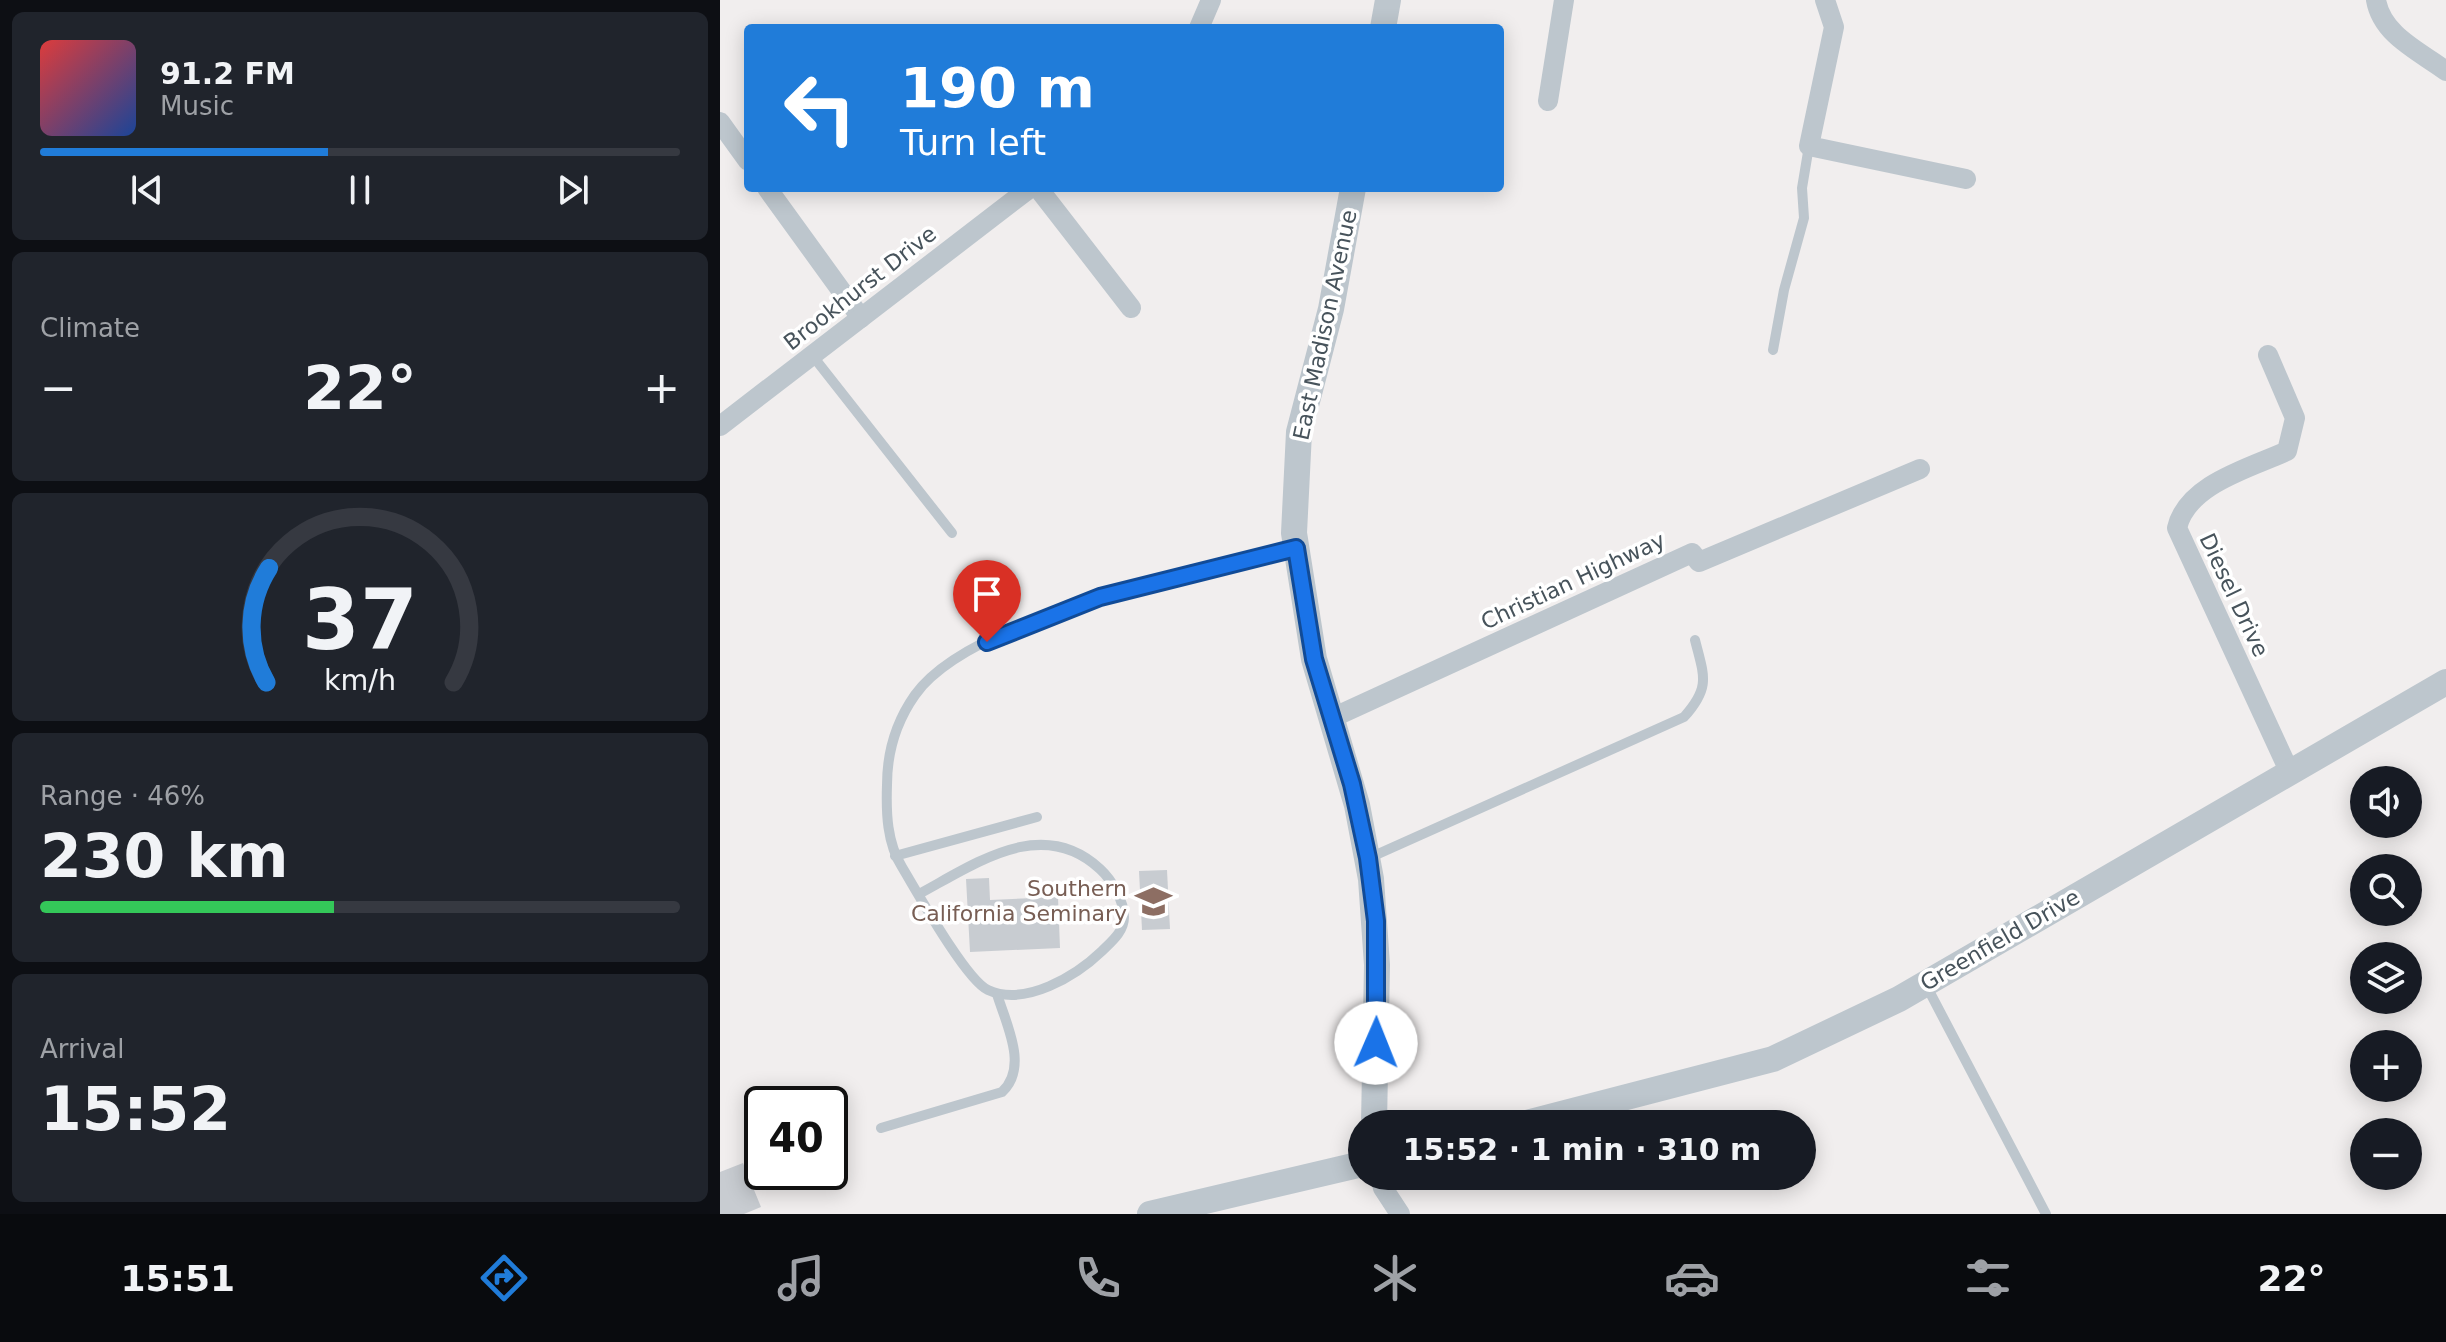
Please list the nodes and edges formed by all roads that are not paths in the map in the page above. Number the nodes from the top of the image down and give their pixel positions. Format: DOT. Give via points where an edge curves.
graph roads {
  1 [pos="1211,0"];
  2 [pos="1388,0"];
  3 [pos="1564,0"];
  4 [pos="1825,0"];
  5 [pos="2376,0"];
  6 [pos="1201,24"];
  7 [pos="1384,24"];
  8 [pos="2446,71"];
  9 [pos="1548,101"];
  10 [pos="720,122"];
  11 [pos="1809,146"];
  12 [pos="744,155"];
  13 [pos="1966,179"];
  14 [pos="770,192"];
  15 [pos="1025,192"];
  16 [pos="1041,192"];
  17 [pos="1352,192"];
  18 [pos="1131,308"];
  19 [pos="861,318"];
  20 [pos="1773,350"];
  21 [pos="812,355"];
  22 [pos="2268,355"];
  23 [pos="720,426"];
  24 [pos="1920,469"];
  25 [pos="952,533"];
  26 [pos="1296,548"];
  27 [pos="1695,640"];
  28 [pos="2446,682"];
  29 [pos="1332,718"];
  30 [pos="2290,773"];
  31 [pos="1037,817"];
  32 [pos="895,856"];
  33 [pos="1368,858"];
  34 [pos="919,894"];
  35 [pos="1925,984"];
  36 [pos="997,994"];
  37 [pos="1374,1110"];
  38 [pos="1577,1110"];
  39 [pos="881,1128"];
  40 [pos="1348,1167"];
  41 [pos="1384,1190"];
  42 [pos="1150,1214"];
  43 [pos="1400,1214"];
  44 [pos="2046,1214"];
  1 -- 6 [label="street"];
  2 -- 7 [label="street"];
  3 -- 9 [label="street"];
  4 -- 11 [label="street" via="1834,27"];
  5 -- 8 [label="street" via="2386,28"];
  10 -- 12 [label="street"];
  11 -- 13 [label="street"];
  11 -- 20 [label="lane" via="1802,188 1804,218"];
  14 -- 19 [label="street"];
  15 -- 19 [label="street, Brookhurst Drive"];
  16 -- 18 [label="street"];
  17 -- 26 [label="street, East Madison Avenue" via="1331,309 1299,432"];
  19 -- 21 [label="street, Brookhurst Drive"];
  21 -- 23 [label="street, Brookhurst Drive"];
  21 -- 25 [label="lane"];
  22 -- 30 [label="street, Diesel Drive" via="2295,418 2287,451 2199,492 2184,508 2177,528"];
  24 -- 29 [label="street, Christian Highway" via="1699,562 1692,553"];
  26 -- 29 [label="street, East Madison Avenue" via="1314,659"];
  26 -- 32 [label="lane" via="1100,597 987,642 949,663 916,693 895,731 887,762 886,804"];
  27 -- 33 [label="lane" via="1705,679 1698,701 1684,717"];
  28 -- 30 [label="street, Greenfield Drive"];
  29 -- 33 [label="street, East Madison Avenue"];
  30 -- 35 [label="street, Greenfield Drive"];
  31 -- 32 [label="lane"];
  32 -- 34 [label="lane"];
  33 -- 37 [label="street, East Madison Avenue" via="1377,965"];
  34 -- 36 [label="lane" via="971,976"];
  34 -- 36 [label="lane" via="992,855 1023,845 1075,851 1104,873 1122,904 1124,917 1115,939 1066,981"];
  35 -- 38 [label="street, Greenfield Drive" via="1773,1059"];
  35 -- 44 [label="lane"];
  36 -- 39 [label="lane" via="1016,1057 1010,1084 1002,1092"];
  40 -- 42 [label="street"];
  41 -- 43 [label="street"];
}
